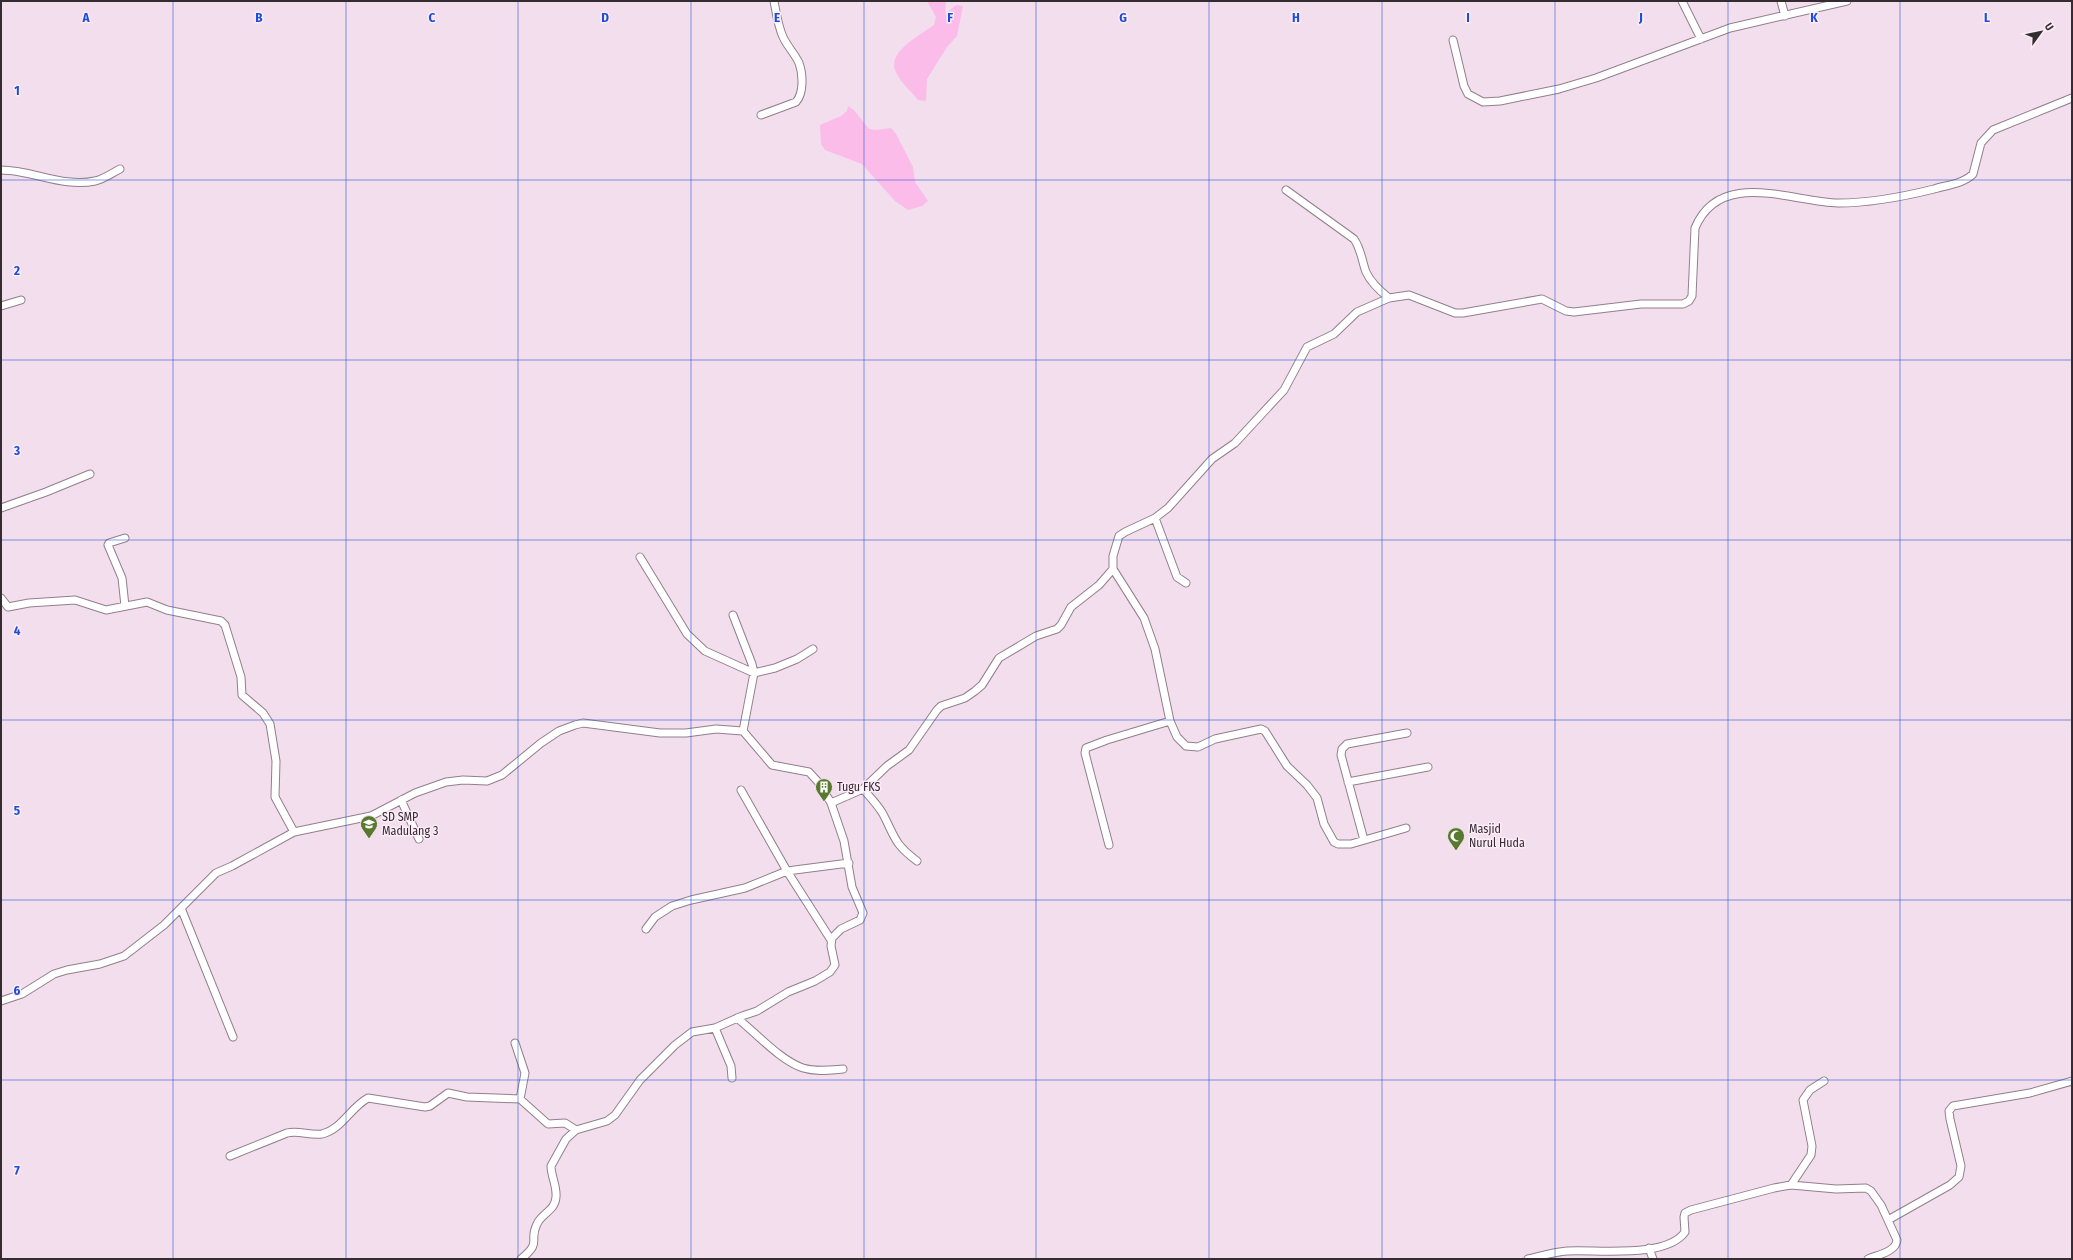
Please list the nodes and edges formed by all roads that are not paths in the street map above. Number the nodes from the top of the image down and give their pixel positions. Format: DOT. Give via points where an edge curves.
graph roads {
  1 [pos="774,1"];
  2 [pos="1682,1"];
  3 [pos="1781,1"];
  4 [pos="1848,1"];
  5 [pos="1785,16"];
  6 [pos="1701,39"];
  7 [pos="1453,40"];
  8 [pos="2072,98"];
  9 [pos="761,115"];
  10 [pos="120,169"];
  11 [pos="1,170"];
  12 [pos="1286,190"];
  13 [pos="1389,298"];
  14 [pos="21,300"];
  15 [pos="1,306"];
  16 [pos="90,474"];
  17 [pos="1,508"];
  18 [pos="1155,518"];
  19 [pos="125,538"];
  20 [pos="640,557"];
  21 [pos="1113,569"];
  22 [pos="1186,583"];
  23 [pos="1,598"];
  24 [pos="125,606"];
  25 [pos="4,608"];
  26 [pos="733,616"];
  27 [pos="813,649"];
  28 [pos="754,674"];
  29 [pos="1170,721"];
  30 [pos="743,731"];
  31 [pos="1407,733"];
  32 [pos="1428,767"];
  33 [pos="1348,782"];
  34 [pos="863,789"];
  35 [pos="741,790"];
  36 [pos="401,800"];
  37 [pos="831,803"];
  38 [pos="1406,828"];
  39 [pos="294,832"];
  40 [pos="419,839"];
  41 [pos="1364,840"];
  42 [pos="1109,845"];
  43 [pos="917,861"];
  44 [pos="850,863"];
  45 [pos="787,871"];
  46 [pos="181,908"];
  47 [pos="646,929"];
  48 [pos="831,940"];
  49 [pos="1,1001"];
  50 [pos="737,1018"];
  51 [pos="715,1028"];
  52 [pos="233,1037"];
  53 [pos="515,1043"];
  54 [pos="843,1069"];
  55 [pos="732,1078"];
  56 [pos="1824,1081"];
  57 [pos="2072,1081"];
  58 [pos="520,1100"];
  59 [pos="576,1130"];
  60 [pos="230,1156"];
  61 [pos="1791,1185"];
  62 [pos="1888,1220"];
  63 [pos="1649,1248"];
  64 [pos="521,1259"];
  65 [pos="1528,1259"];
  66 [pos="1653,1259"];
  67 [pos="1868,1259"];
  1 -- 9 [label="street" via="782,36 799,63 801,91 796,102"];
  2 -- 6 [label="street"];
  3 -- 5 [label="street"];
  4 -- 5 [label="street"];
  5 -- 6 [label="street" via="1730,28"];
  6 -- 7 [label="street" via="1596,78 1533,95 1483,102 1468,94 1464,86"];
  8 -- 13 [label="street" via="1993,130 1981,143 1973,174 1960,182 1897,198 1862,202 1836,203 1762,192 1744,193 1719,201 1707,209 1695,228 1692,296 1683,304 1641,304 1574,312 1566,311 1542,299 1455,313 1409,295"];
  10 -- 11 [label="street" via="96,181 84,182 56,179 18,170"];
  12 -- 13 [label="street" via="1354,239 1367,273 1376,287"];
  13 -- 18 [label="street" via="1357,312 1334,334 1307,348 1284,390 1235,443 1212,459 1168,508"];
  14 -- 15 [label="street"];
  16 -- 17 [label="street"];
  18 -- 21 [label="street" via="1119,536 1113,556"];
  18 -- 22 [label="street" via="1177,576"];
  19 -- 24 [label="street" via="108,545 122,578"];
  20 -- 28 [label="street" via="687,634 705,651"];
  21 -- 29 [label="street" via="1149,630"];
  21 -- 34 [label="street" via="1099,585 1071,607 1061,626 1036,636 999,658 975,692 942,706 914,746 887,766"];
  23 -- 25 [label="street"];
  24 -- 25 [label="street" via="106,610 75,600 29,603"];
  24 -- 39 [label="street" via="147,602 167,610 203,616 224,623 240,677 242,695 265,715 270,724 276,761 274,797"];
  26 -- 28 [label="street"];
  27 -- 28 [label="street" via="782,665"];
  28 -- 30 [label="street"];
  29 -- 41 [label="street" via="1181,742 1192,748 1222,737 1261,729 1267,734 1287,766 1317,798 1324,824 1334,842 1351,844"];
  29 -- 42 [label="street" via="1086,748 1085,753"];
  30 -- 36 [label="street" via="722,729 660,733 583,723 559,731 502,775 487,782 446,782"];
  30 -- 37 [label="street" via="772,765 808,772"];
  31 -- 33 [label="street" via="1347,744 1341,755"];
  32 -- 33 [label="street"];
  33 -- 41 [label="street"];
  34 -- 37 [label="street"];
  34 -- 43 [label="street" via="883,814 895,840"];
  35 -- 45 [label="street"];
  36 -- 39 [label="street" via="371,816"];
  36 -- 40 [label="street"];
  37 -- 44 [label="street"];
  38 -- 41 [label="street"];
  39 -- 46 [label="street" via="216,873"];
  44 -- 45 [label="street"];
  44 -- 48 [label="street" via="852,887 863,917 841,929"];
  45 -- 47 [label="street" via="745,888 672,906 654,917"];
  45 -- 48 [label="street"];
  46 -- 49 [label="street" via="164,925 124,956 54,974 22,994"];
  46 -- 52 [label="street"];
  48 -- 50 [label="street" via="835,965 830,972 788,992 757,1011"];
  50 -- 51 [label="street"];
  50 -- 54 [label="street" via="787,1060 803,1068 819,1071"];
  51 -- 55 [label="street" via="731,1066"];
  51 -- 59 [label="street" via="692,1032 675,1045 640,1080 611,1119"];
  53 -- 58 [label="street" via="525,1074"];
  56 -- 61 [label="street" via="1805,1095 1804,1109 1812,1146 1810,1155"];
  57 -- 62 [label="street" via="2030,1093 1953,1106 1950,1119 1961,1166 1959,1177"];
  58 -- 59 [label="street" via="535,1111 545,1124 565,1123"];
  58 -- 60 [label="street" via="467,1097 448,1093 425,1107 368,1098 332,1130 320,1134 287,1132"];
  59 -- 64 [label="street" via="566,1139 551,1166 555,1188 554,1204 537,1222 534,1245"];
  61 -- 62 [label="street" via="1836,1189 1866,1188 1875,1195"];
  61 -- 63 [label="street" via="1691,1210 1685,1213 1685,1232 1682,1238"];
  62 -- 67 [label="street" via="1897,1240 1896,1244 1891,1249"];
  63 -- 65 [label="street" via="1624,1252 1569,1251"];
  63 -- 66 [label="street"];
}
